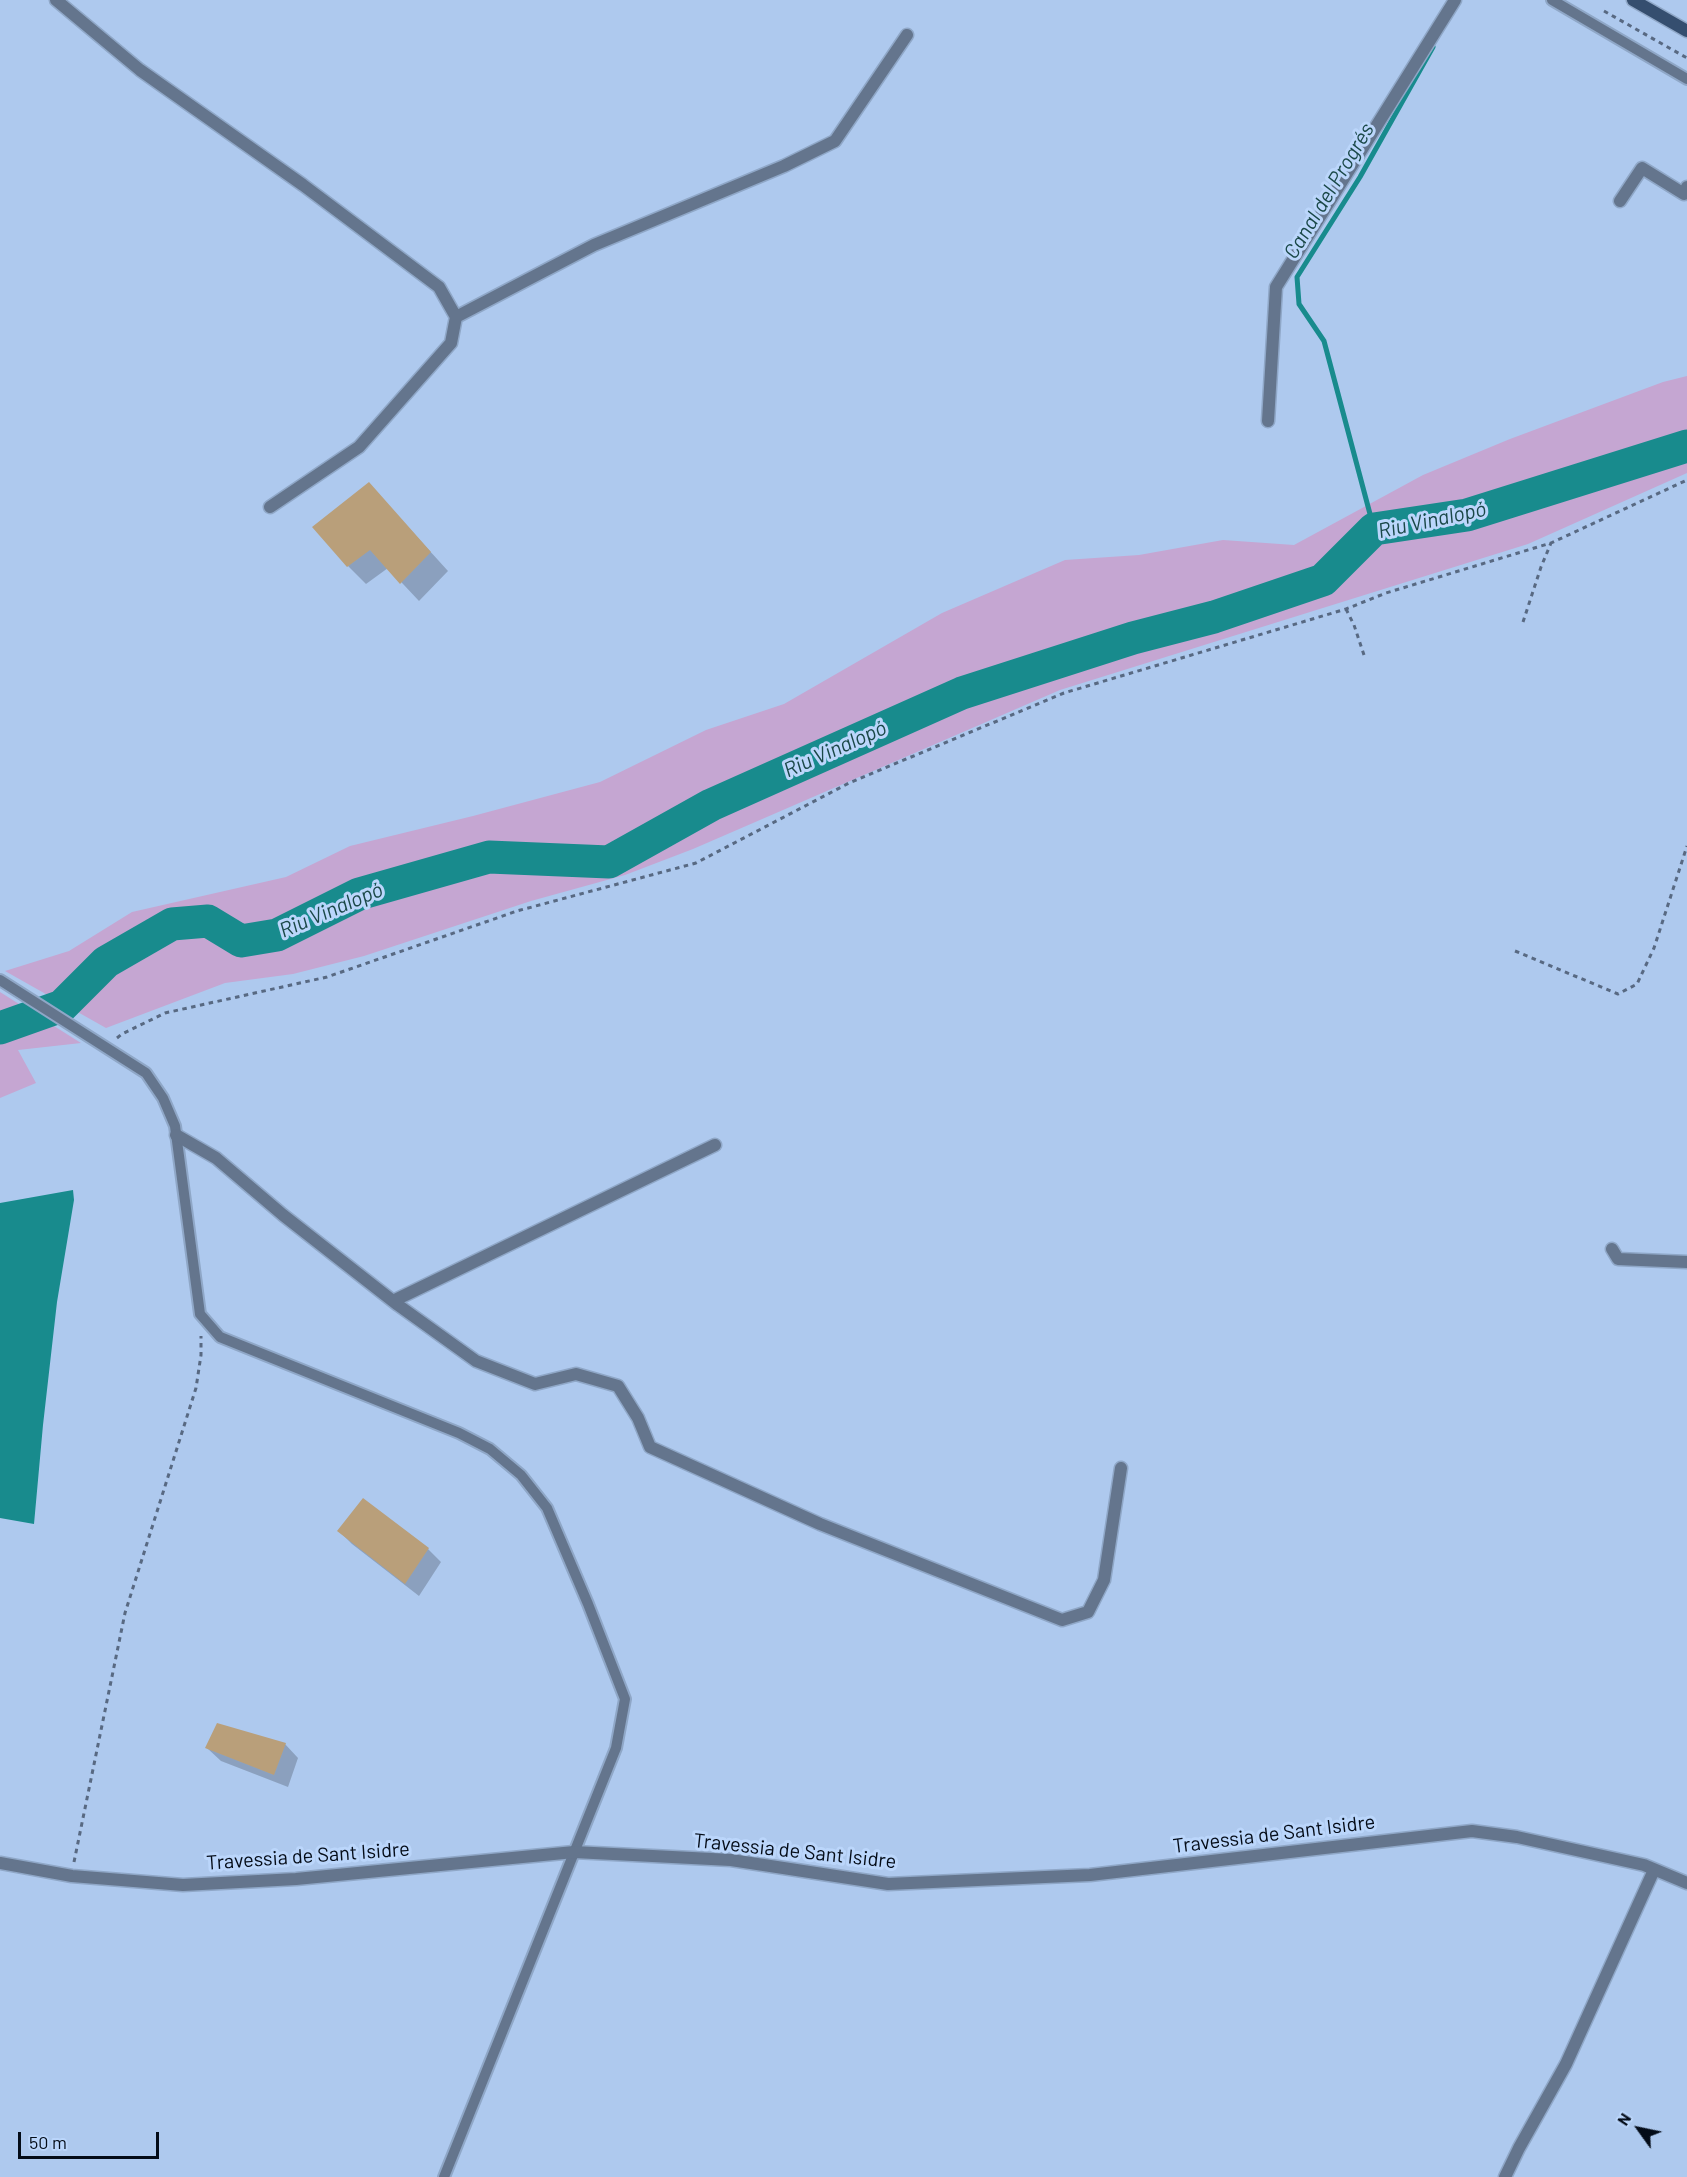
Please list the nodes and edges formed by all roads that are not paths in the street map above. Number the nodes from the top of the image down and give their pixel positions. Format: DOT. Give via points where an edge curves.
graph roads {
  1 [pos="56,0"];
  2 [pos="1455,0"];
  3 [pos="1552,0"];
  4 [pos="1633,0"];
  5 [pos="1687,31"];
  6 [pos="907,35"];
  7 [pos="1687,79"];
  8 [pos="1687,187"];
  9 [pos="1620,201"];
  10 [pos="456,316"];
  11 [pos="1268,421"];
  12 [pos="270,507"];
  13 [pos="1,981"];
  14 [pos="176,1135"];
  15 [pos="715,1145"];
  16 [pos="1612,1249"];
  17 [pos="1687,1262"];
  18 [pos="393,1301"];
  19 [pos="1121,1468"];
  20 [pos="574,1852"];
  21 [pos="0,1863"];
  22 [pos="1654,1870"];
  23 [pos="1687,1883"];
  24 [pos="444,2177"];
  25 [pos="1505,2177"];
  1 -- 10 [label="street" via="140,70 439,287"];
  2 -- 11 [label="street" via="1276,287"];
  3 -- 7 [label="lane"];
  4 -- 5 [label="main road"];
  6 -- 10 [label="street" via="835,141 594,245"];
  8 -- 9 [label="street" via="1684,194 1642,168"];
  10 -- 12 [label="street" via="451,343 359,447"];
  13 -- 14 [label="lane" via="146,1073 163,1098"];
  14 -- 18 [label="street" via="216,1158"];
  14 -- 20 [label="lane" via="200,1314 220,1337 490,1449 521,1475 547,1508 625,1699 616,1748"];
  15 -- 18 [label="street"];
  16 -- 17 [label="street" via="1618,1258"];
  18 -- 19 [label="street" via="476,1361 534,1384 576,1374 618,1386 650,1447 820,1524 1062,1620 1088,1612 1104,1580"];
  20 -- 21 [label="street, Travessia de Sant Isidre" via="296,1879 183,1885 72,1875"];
  20 -- 22 [label="street, Travessia de Sant Isidre" via="731,1860 888,1884 1090,1875 1472,1831 1517,1837"];
  20 -- 24 [label="lane"];
  22 -- 23 [label="street, Travessia de Sant Isidre"];
  22 -- 25 [label="street" via="1566,2064"];
}
